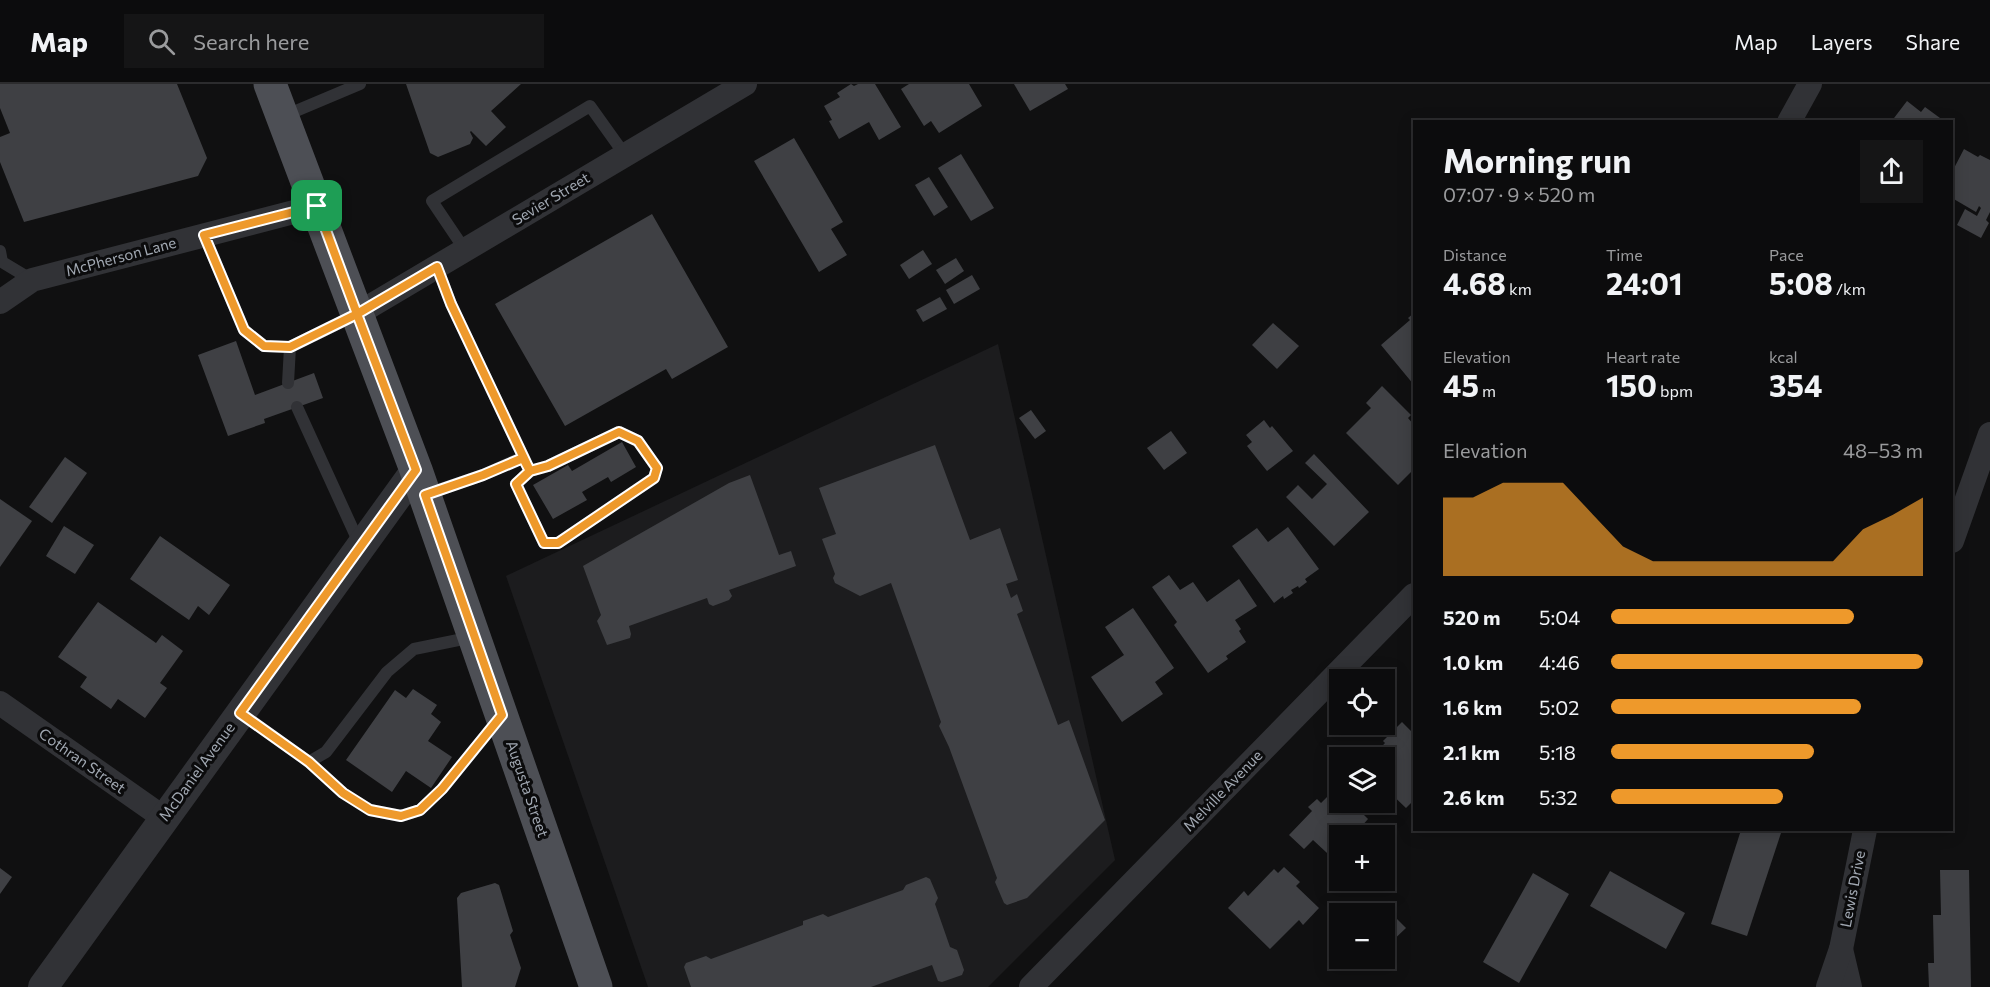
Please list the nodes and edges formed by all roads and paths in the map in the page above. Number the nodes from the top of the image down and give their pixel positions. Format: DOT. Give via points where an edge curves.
graph roads {
  1 [pos="270,84"];
  2 [pos="360,84"];
  3 [pos="1810,84"];
  4 [pos="738,86"];
  5 [pos="283,117"];
  6 [pos="1790,120"];
  7 [pos="625,155"];
  8 [pos="317,206"];
  9 [pos="204,235"];
  10 [pos="465,250"];
  11 [pos="0,251"];
  12 [pos="437,267"];
  13 [pos="32,280"];
  14 [pos="0,302"];
  15 [pos="357,314"];
  16 [pos="290,347"];
  17 [pos="288,383"];
  18 [pos="297,407"];
  19 [pos="1990,434"];
  20 [pos="523,458"];
  21 [pos="530,471"];
  22 [pos="421,482"];
  23 [pos="1953,538"];
  24 [pos="361,546"];
  25 [pos="1413,596"];
  26 [pos="474,637"];
  27 [pos="0,703"];
  28 [pos="240,713"];
  29 [pos="502,715"];
  30 [pos="309,762"];
  31 [pos="164,818"];
  32 [pos="1865,831"];
  33 [pos="1842,949"];
  34 [pos="43,987"];
  35 [pos="596,987"];
  36 [pos="1031,987"];
  37 [pos="1828,987"];
  38 [pos="1851,987"];
  1 -- 5 [label="main road, Augusta Street"];
  2 -- 5 [label="lane"];
  3 -- 6 [label="street"];
  4 -- 7 [label="street, Sevier Street"];
  5 -- 8 [label="main road, Augusta Street"];
  7 -- 10 [label="street, Sevier Street"];
  7 -- 10 [label="lane" via="590,106 432,201"];
  8 -- 9 [label="street, McPherson Lane"];
  8 -- 15 [label="main road, Augusta Street"];
  9 -- 13 [label="street, McPherson Lane"];
  9 -- 16 [label="lane" via="244,330 264,346"];
  10 -- 12 [label="street, Sevier Street"];
  11 -- 13 [label="lane" via="2,262"];
  12 -- 15 [label="street, Sevier Street"];
  12 -- 20 [label="lane"];
  13 -- 14 [label="street, McPherson Lane"];
  15 -- 16 [label="lane"];
  15 -- 22 [label="main road, Augusta Street"];
  16 -- 17 [label="lane"];
  18 -- 24 [label="lane"];
  19 -- 23 [label="street"];
  20 -- 21 [label="lane"];
  20 -- 22 [label="lane" via="483,475"];
  21 -- 21 [label="lane" via="516,484 544,543 558,543 654,478 657,468 638,441 619,432"];
  22 -- 24 [label="street, McDaniel Avenue"];
  22 -- 26 [label="main road, Augusta Street"];
  24 -- 28 [label="street, McDaniel Avenue"];
  25 -- 36 [label="street, Melville Avenue"];
  26 -- 29 [label="main road, Augusta Street"];
  26 -- 30 [label="lane" via="414,650 387,672 326,752"];
  27 -- 31 [label="street, Cothran Street"];
  28 -- 30 [label="lane"];
  28 -- 31 [label="street, McDaniel Avenue"];
  29 -- 30 [label="lane" via="442,789 420,810 401,816 370,810 343,793"];
  29 -- 35 [label="main road, Augusta Street"];
  31 -- 34 [label="street, McDaniel Avenue"];
  32 -- 33 [label="street, Lewis Drive"];
  33 -- 37 [label="street"];
  33 -- 38 [label="street"];
}
